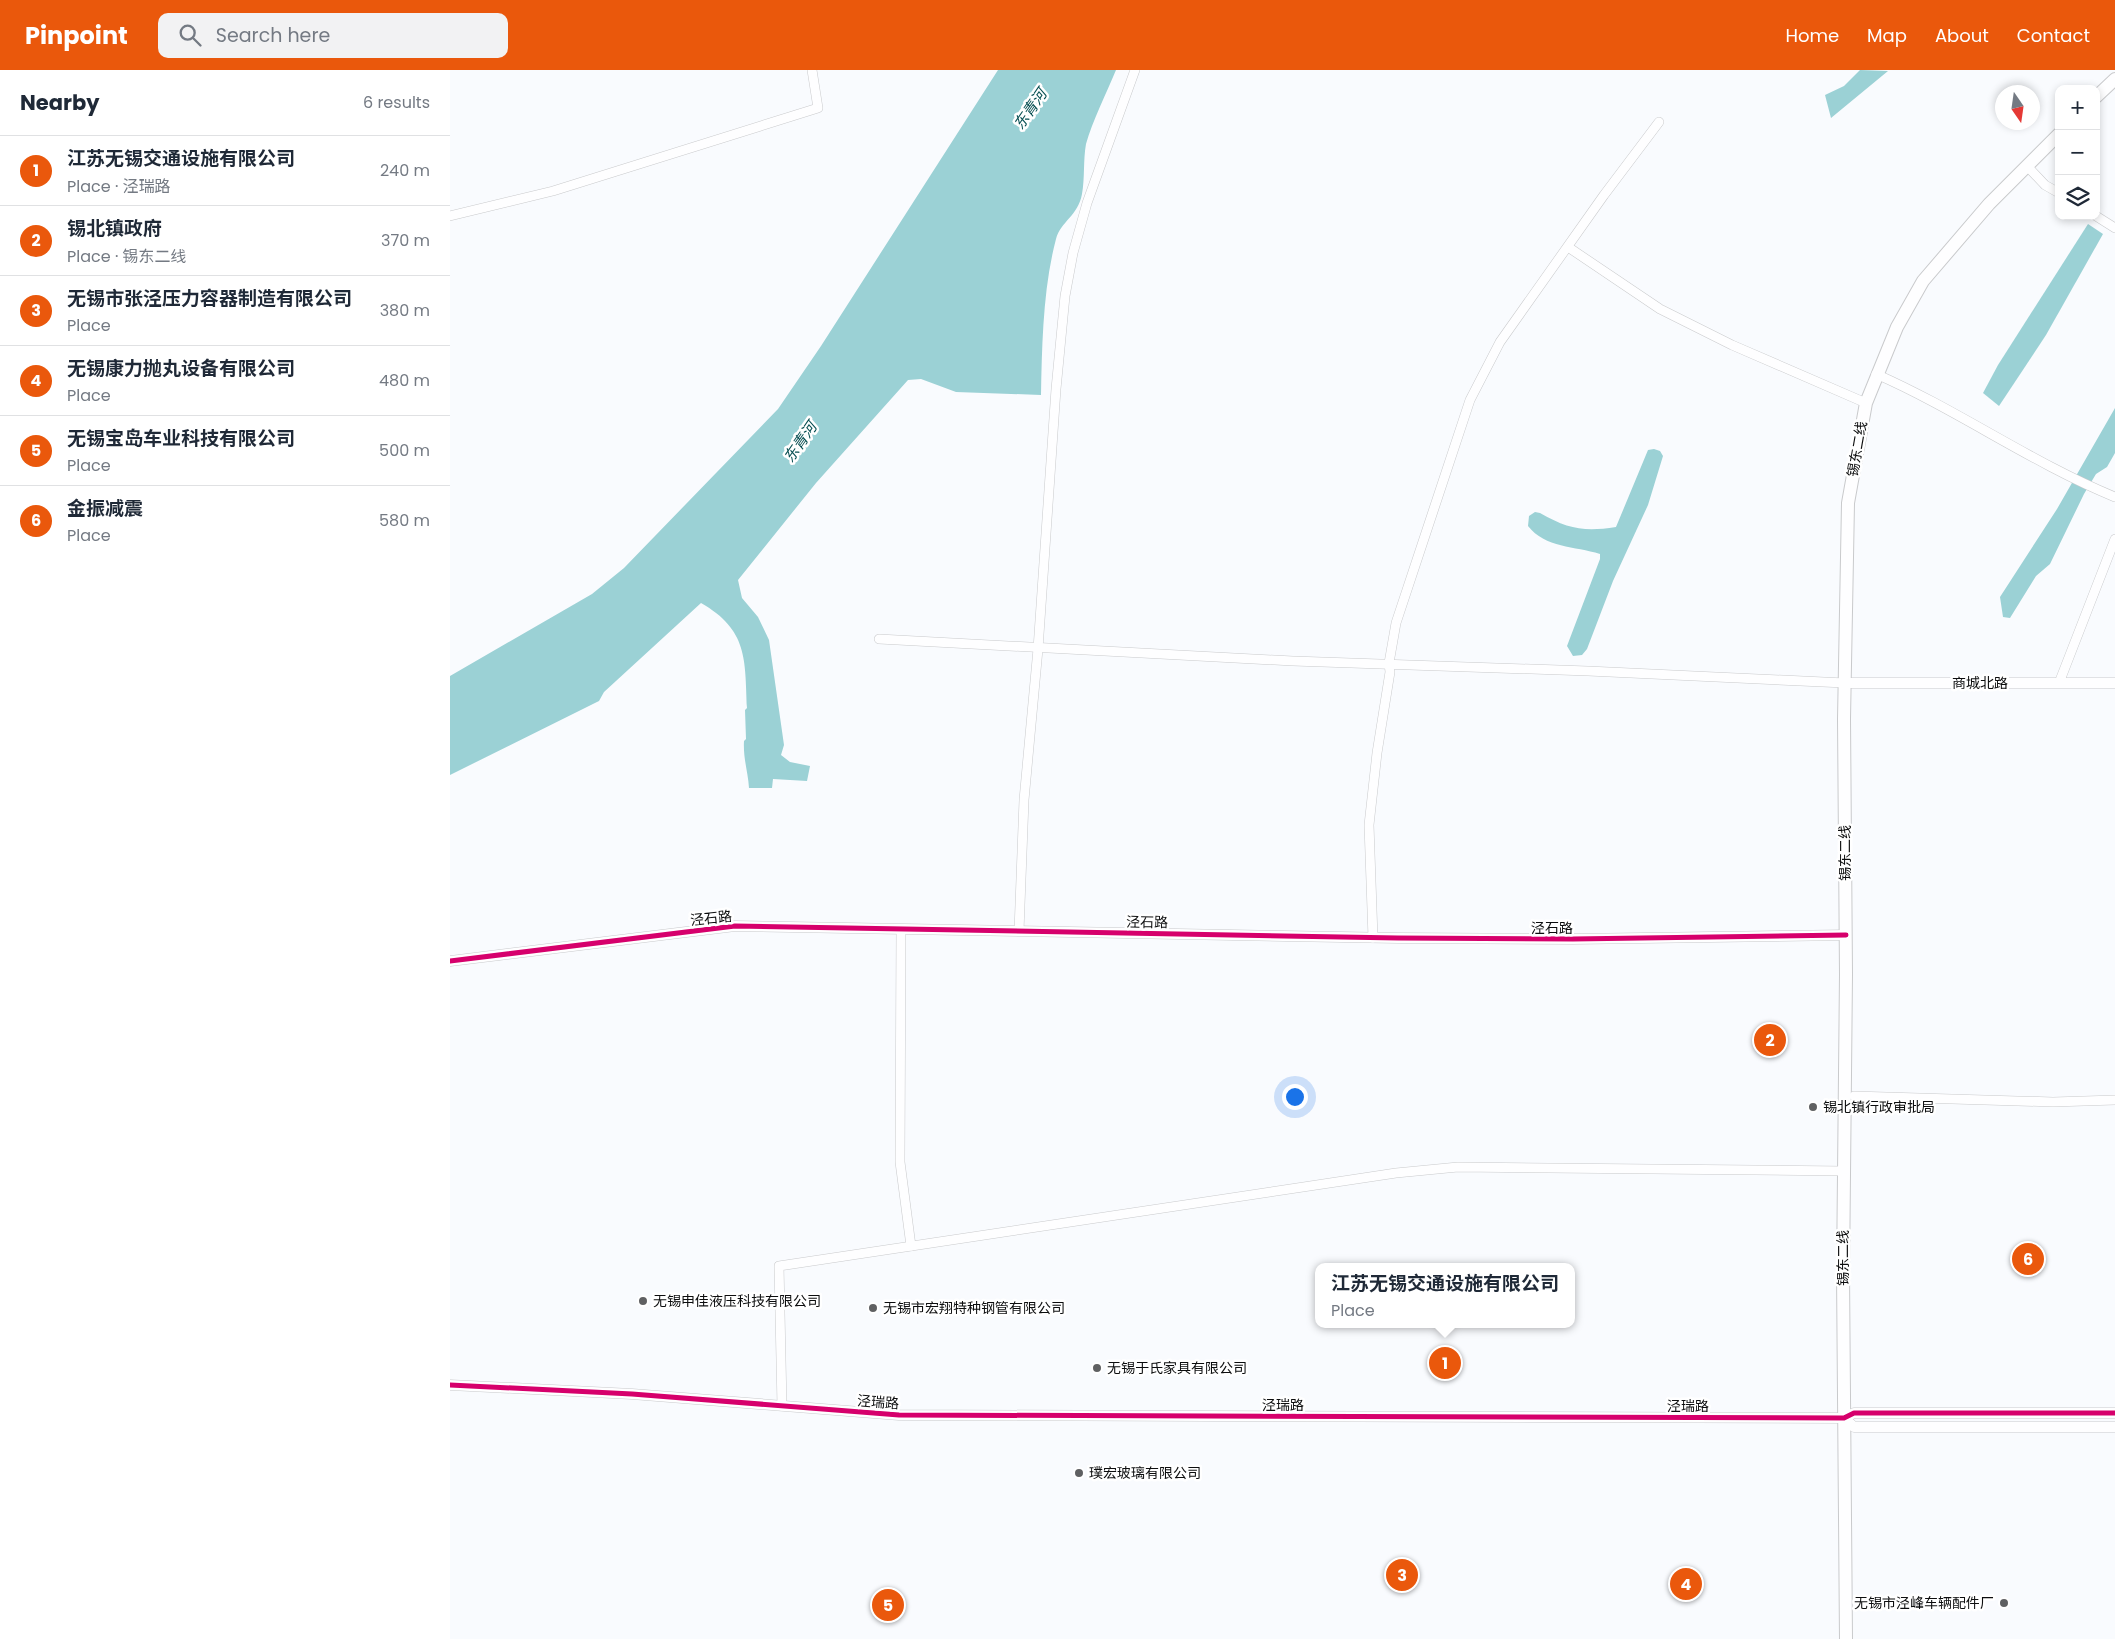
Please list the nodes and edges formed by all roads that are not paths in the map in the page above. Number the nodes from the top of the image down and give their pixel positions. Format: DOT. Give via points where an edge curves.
graph roads {
  1 [pos="812,70"];
  2 [pos="1135,70"];
  3 [pos="2115,79"];
  4 [pos="2100,93"];
  5 [pos="1660,122"];
  6 [pos="2055,138"];
  7 [pos="2027,166"];
  8 [pos="2055,191"];
  9 [pos="450,216"];
  10 [pos="2100,219"];
  11 [pos="2115,228"];
  12 [pos="1568,247"];
  13 [pos="1876,374"];
  14 [pos="1866,403"];
  15 [pos="2115,497"];
  16 [pos="2115,539"];
  17 [pos="879,639"];
  18 [pos="1038,649"];
  19 [pos="1389,663"];
  20 [pos="1845,683"];
  21 [pos="2059,683"];
  22 [pos="2115,683"];
  23 [pos="901,929"];
  24 [pos="1020,931"];
  25 [pos="1846,935"];
  26 [pos="1373,938"];
  27 [pos="450,961"];
  28 [pos="1854,1096"];
  29 [pos="2115,1100"];
  30 [pos="1844,1171"];
  31 [pos="911,1246"];
  32 [pos="450,1385"];
  33 [pos="782,1406"];
  34 [pos="2115,1413"];
  35 [pos="1844,1418"];
  36 [pos="2115,1427"];
  37 [pos="1846,1639"];
  1 -- 9 [label="street" via="818,108 553,191"];
  2 -- 18 [label="street" via="1087,203 1065,296"];
  3 -- 4 [label="main road"];
  5 -- 12 [label="street"];
  6 -- 7 [label="main road, 锡东二线"];
  7 -- 8 [label="street"];
  7 -- 13 [label="main road, 锡东二线" via="1989,204 1923,282 1897,327"];
  10 -- 11 [label="street"];
  12 -- 14 [label="street" via="1660,309 1732,345"];
  12 -- 19 [label="street" via="1500,342 1470,400 1396,623"];
  13 -- 14 [label="main road, 锡东二线"];
  13 -- 15 [label="street"];
  14 -- 20 [label="main road, 锡东二线" via="1848,503"];
  16 -- 21 [label="street"];
  17 -- 18 [label="street"];
  18 -- 19 [label="street"];
  18 -- 24 [label="street" via="1024,800"];
  19 -- 20 [label="street"];
  19 -- 26 [label="street" via="1369,825"];
  20 -- 21 [label="street, 商城北路"];
  20 -- 25 [label="main road, 锡东二线"];
  21 -- 22 [label="street, 商城北路"];
  23 -- 24 [label="street, 泾石路"];
  23 -- 27 [label="street, 泾石路" via="735,926"];
  23 -- 31 [label="street" via="900,1162"];
  24 -- 26 [label="street, 泾石路"];
  25 -- 26 [label="street, 泾石路"];
  25 -- 30 [label="main road, 锡东二线"];
  28 -- 29 [label="street" via="2052,1102"];
  30 -- 31 [label="street" via="1458,1167 1396,1172"];
  30 -- 35 [label="main road, 锡东二线"];
  31 -- 33 [label="street" via="779,1266"];
  32 -- 33 [label="street, 泾瑞路" via="632,1394"];
  33 -- 35 [label="street, 泾瑞路" via="909,1415"];
  34 -- 35 [label="street, 泾瑞路" via="1854,1413"];
  35 -- 36 [label="street, 泾瑞路" via="1854,1427"];
  35 -- 37 [label="main road, 锡东二线"];
}
